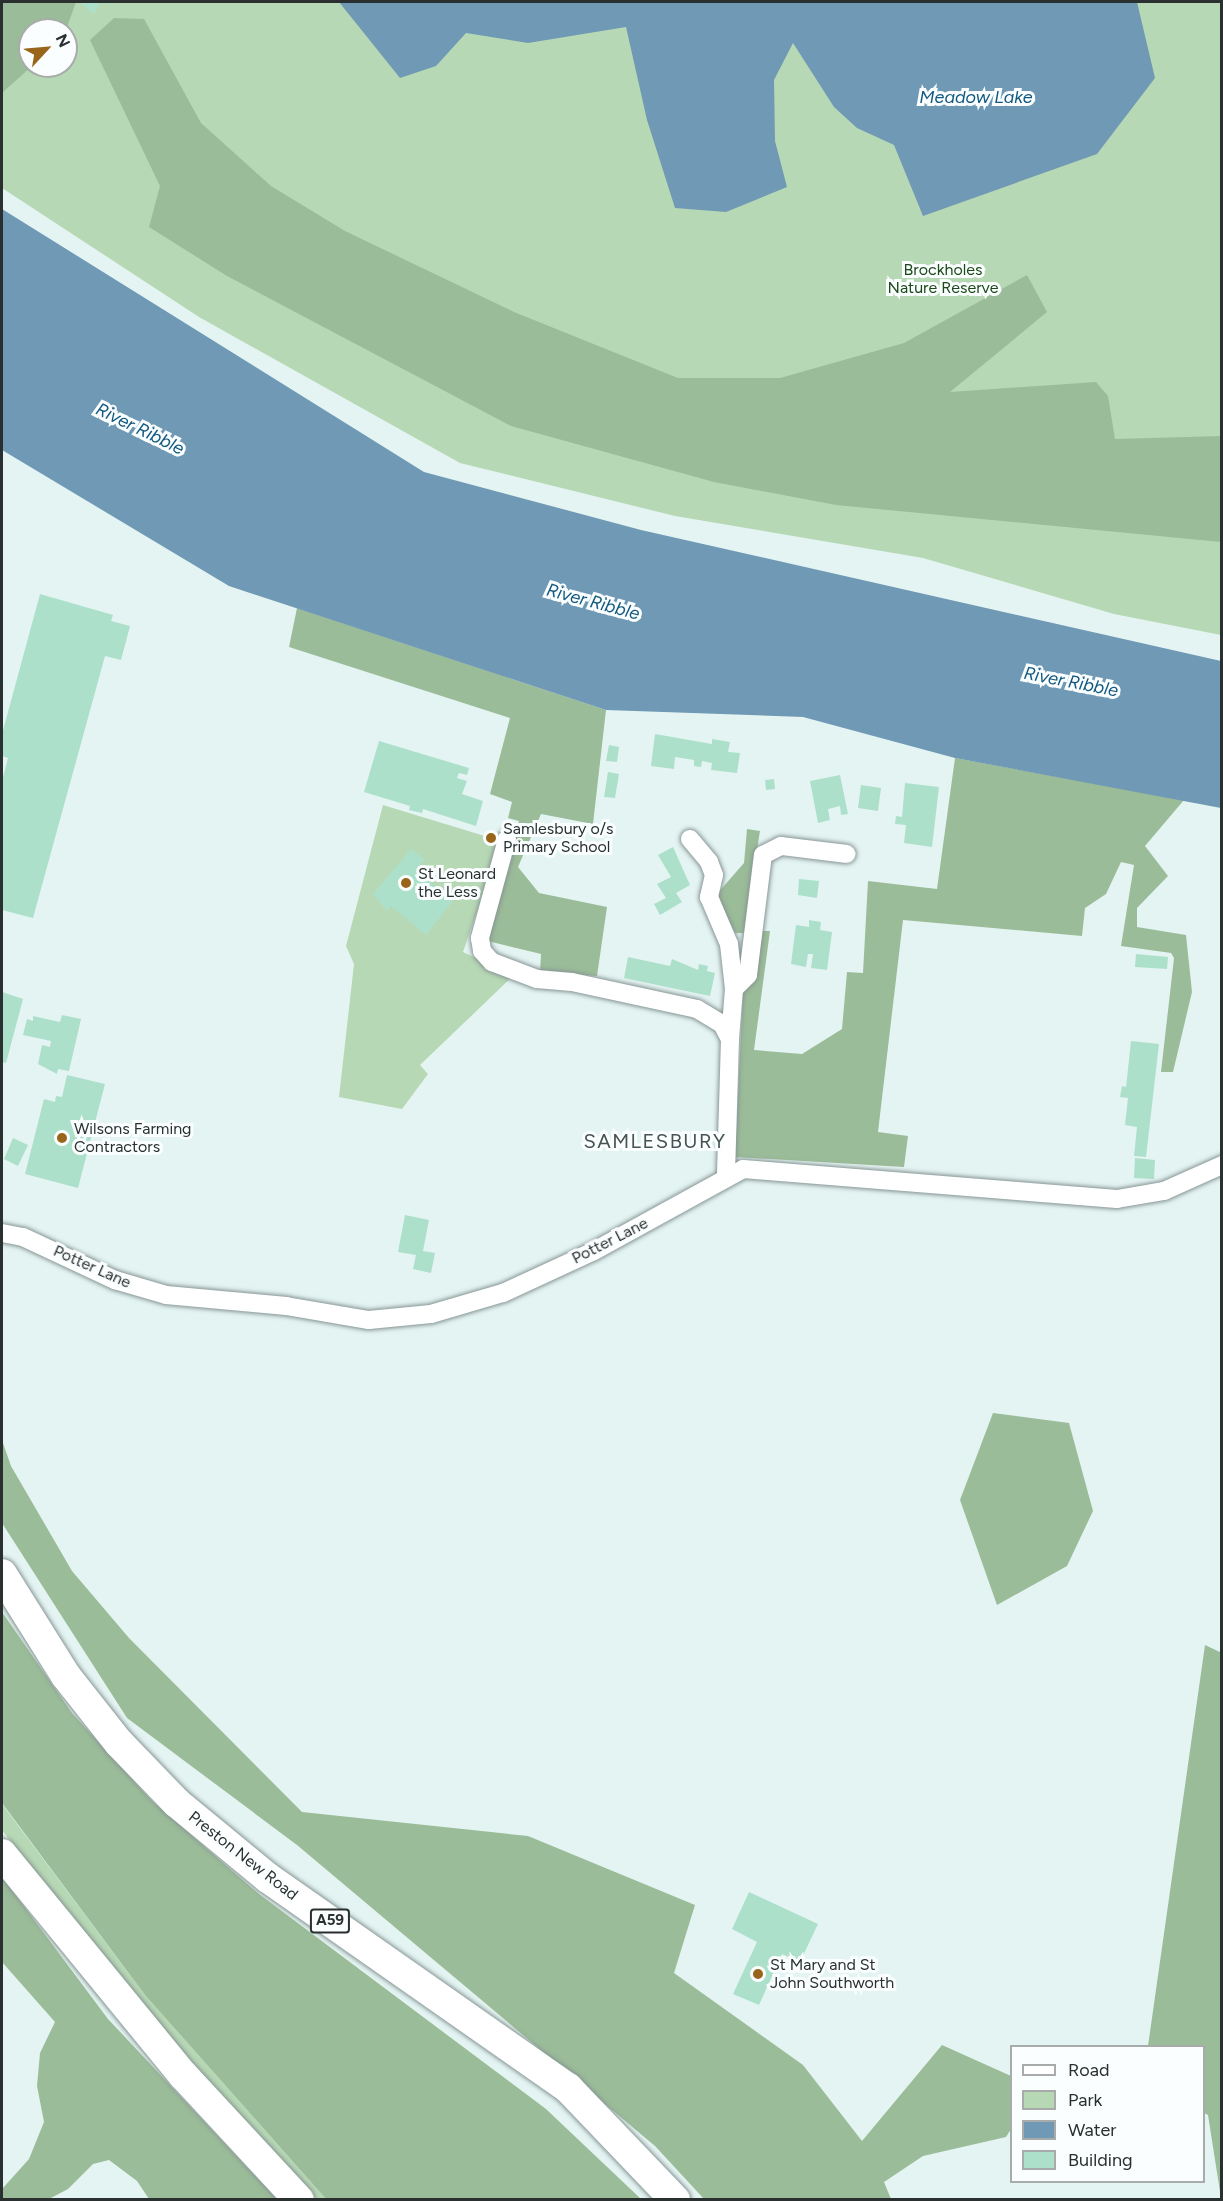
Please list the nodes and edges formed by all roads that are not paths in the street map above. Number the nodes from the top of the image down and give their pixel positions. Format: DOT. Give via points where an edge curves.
graph roads {
  1 [pos="507,839"];
  2 [pos="690,839"];
  3 [pos="847,854"];
  4 [pos="734,989"];
  5 [pos="730,1039"];
  6 [pos="1221,1165"];
  7 [pos="726,1175"];
  8 [pos="2,1233"];
  9 [pos="2,1574"];
  10 [pos="11,1598"];
  11 [pos="2,1854"];
  12 [pos="299,2199"];
  13 [pos="675,2199"];
  1 -- 5 [label="street" via="480,938 482,951 492,962 537,979 572,982 697,1009 722,1024"];
  2 -- 4 [label="street" via="714,875 709,897 726,930"];
  3 -- 4 [label="street" via="781,846 763,855 748,975"];
  4 -- 5 [label="street"];
  5 -- 7 [label="street"];
  6 -- 7 [label="street, Potter Lane" via="1164,1191 1117,1199 761,1170 742,1169"];
  7 -- 8 [label="street, Potter Lane" via="594,1251 503,1293 430,1314 369,1320 286,1306 166,1295 114,1280 23,1237"];
  9 -- 10 [label="highway, Preston New Road / A59"];
  10 -- 13 [label="highway, Preston New Road / A59" via="92,1710 177,1803 268,1878 568,2088"];
  11 -- 12 [label="highway" via="184,2076"];
}
